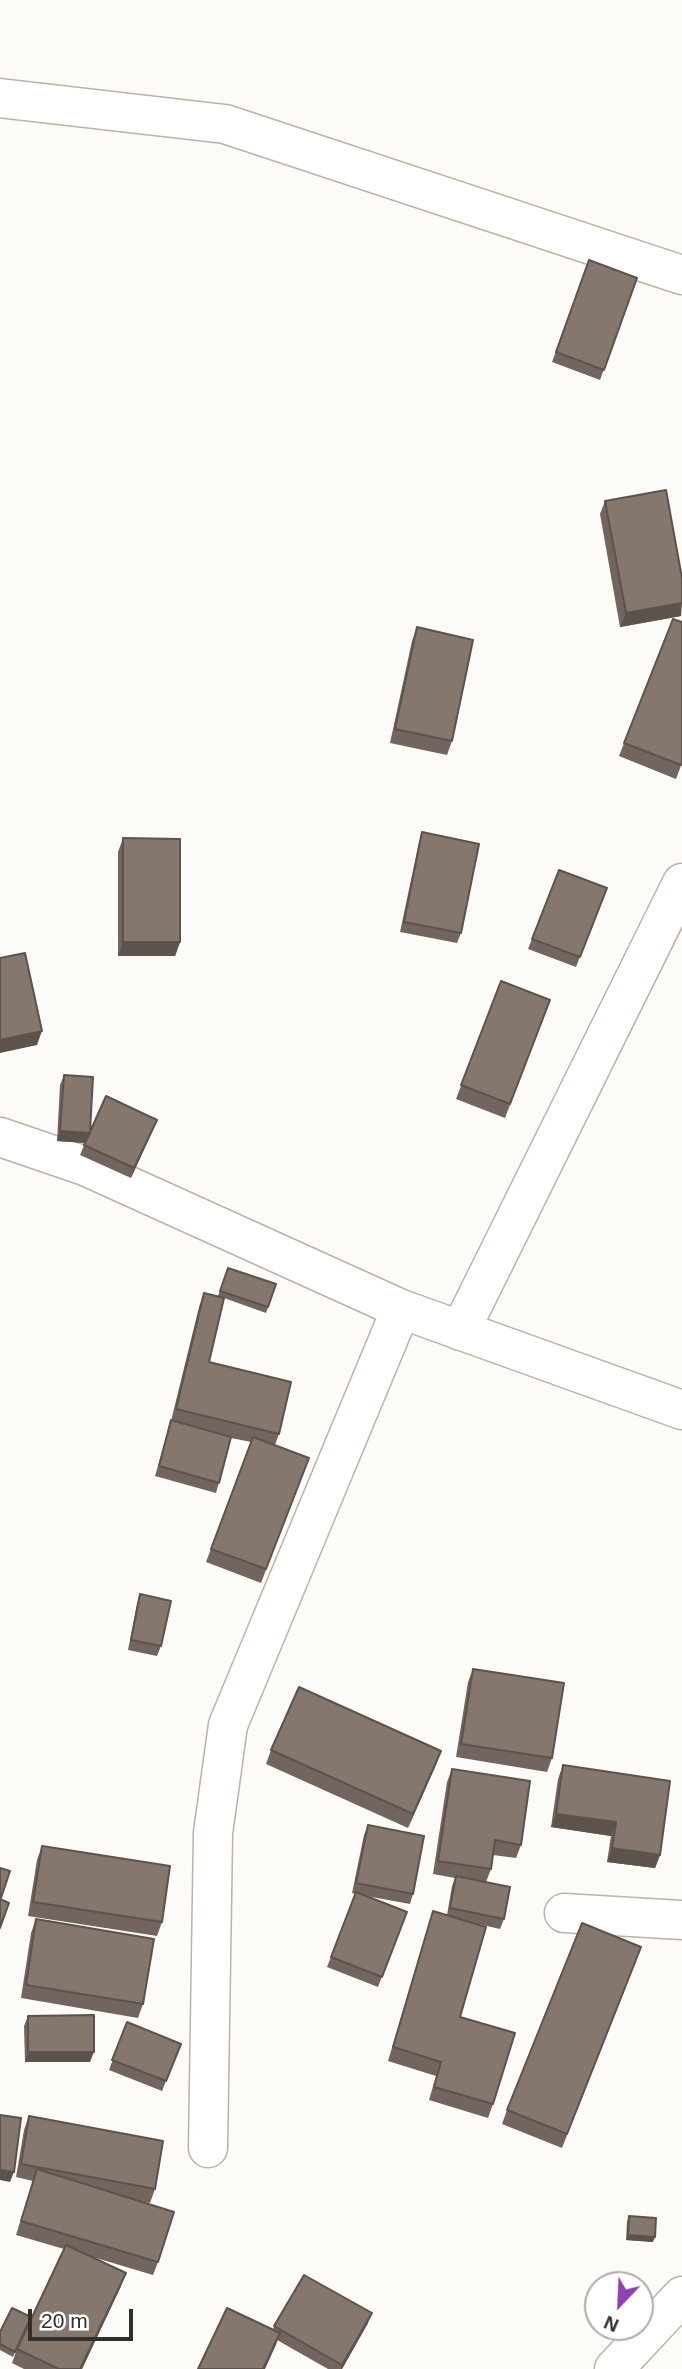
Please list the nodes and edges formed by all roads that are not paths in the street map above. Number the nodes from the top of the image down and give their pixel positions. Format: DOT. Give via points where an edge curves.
graph roads {
  1 [pos="0,98"];
  2 [pos="682,275"];
  3 [pos="682,883"];
  4 [pos="0,1137"];
  5 [pos="401,1309"];
  6 [pos="460,1331"];
  7 [pos="682,1410"];
  8 [pos="564,1913"];
  9 [pos="682,1920"];
  10 [pos="208,2147"];
  11 [pos="682,2296"];
  12 [pos="614,2369"];
  1 -- 2 [label="street" via="225,124"];
  3 -- 6 [label="street"];
  4 -- 5 [label="street" via="85,1166"];
  5 -- 6 [label="street"];
  5 -- 10 [label="street" via="228,1725 213,1833"];
  6 -- 7 [label="street"];
  8 -- 9 [label="street"];
  11 -- 12 [label="street"];
}
